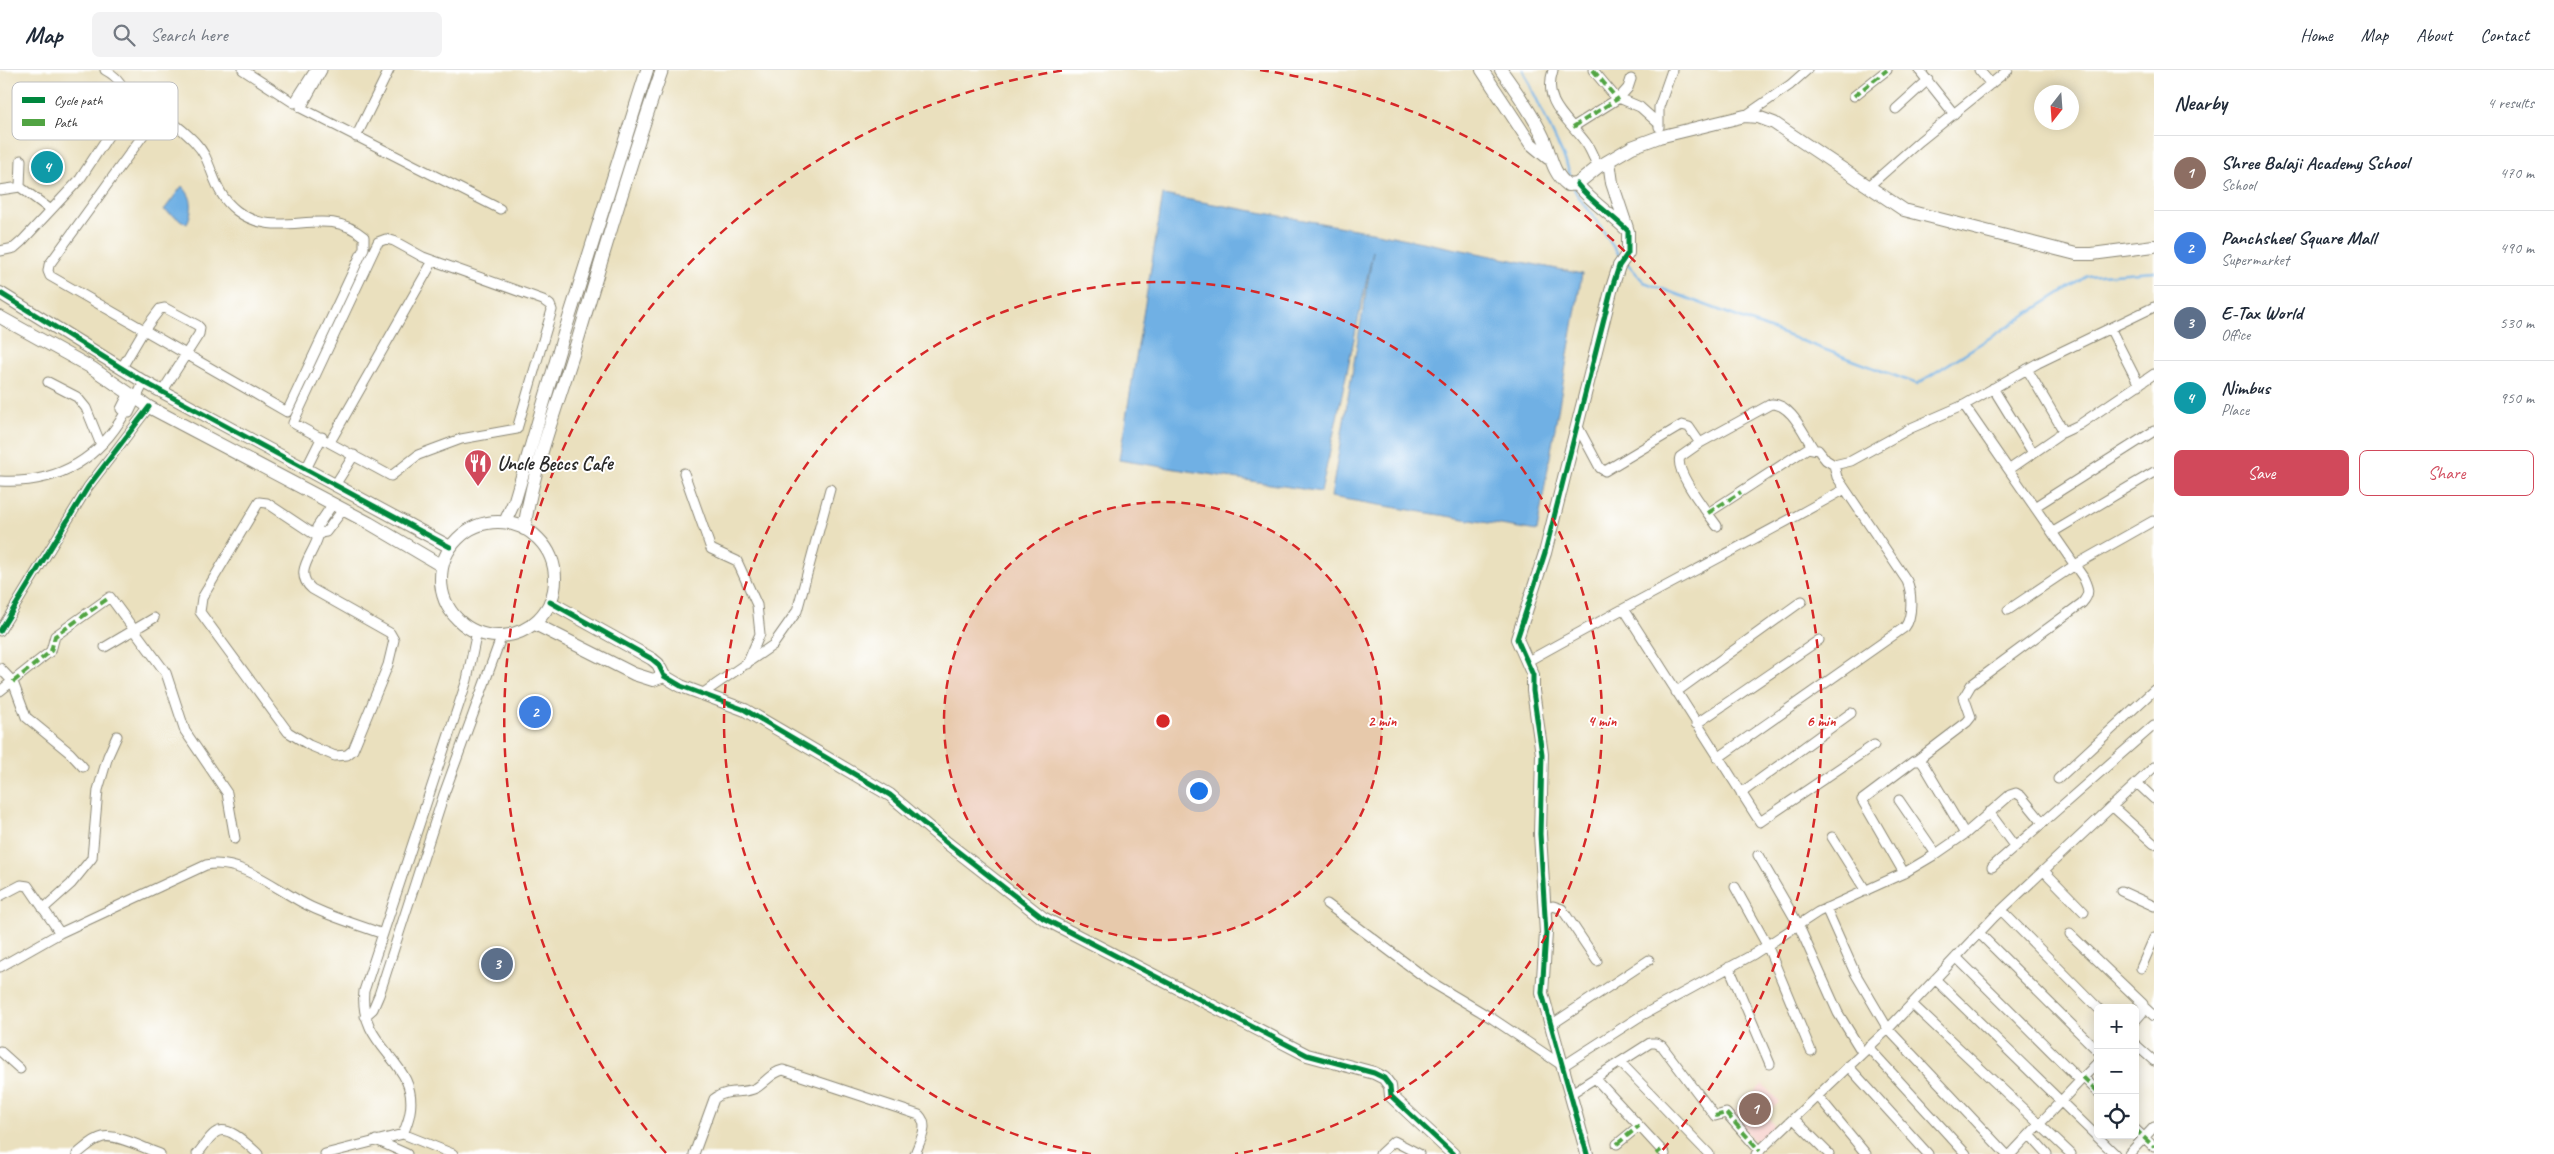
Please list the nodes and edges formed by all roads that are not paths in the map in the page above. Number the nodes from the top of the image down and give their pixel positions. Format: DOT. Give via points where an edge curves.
graph roads {
  1 [pos="105,70"];
  2 [pos="243,70"];
  3 [pos="314,70"];
  4 [pos="322,70"];
  5 [pos="390,70"];
  6 [pos="647,70"];
  7 [pos="662,70"];
  8 [pos="1482,70"];
  9 [pos="1501,70"];
  10 [pos="1553,70"];
  11 [pos="1593,70"];
  12 [pos="1672,70"];
  13 [pos="1807,70"];
  14 [pos="1887,70"];
  15 [pos="1919,70"];
  16 [pos="1979,70"];
  17 [pos="2008,70"];
  18 [pos="1632,79"];
  19 [pos="1928,80"];
  20 [pos="119,82"];
  21 [pos="1990,84"];
  22 [pos="1616,96"];
  23 [pos="1854,96"];
  24 [pos="1896,109"];
  25 [pos="1954,114"];
  26 [pos="1745,116"];
  27 [pos="178,127"];
  28 [pos="1573,127"];
  29 [pos="1659,131"];
  30 [pos="356,137"];
  31 [pos="106,140"];
  32 [pos="140,140"];
  33 [pos="1548,158"];
  34 [pos="21,160"];
  35 [pos="1603,164"];
  36 [pos="1573,184"];
  37 [pos="1869,186"];
  38 [pos="20,187"];
  39 [pos="0,190"];
  40 [pos="500,209"];
  41 [pos="51,210"];
  42 [pos="1628,231"];
  43 [pos="2154,246"];
  44 [pos="0,251"];
  45 [pos="433,261"];
  46 [pos="0,293"];
  47 [pos="2154,307"];
  48 [pos="0,317"];
  49 [pos="2110,328"];
  50 [pos="144,330"];
  51 [pos="564,334"];
  52 [pos="578,340"];
  53 [pos="185,354"];
  54 [pos="539,356"];
  55 [pos="556,361"];
  56 [pos="121,369"];
  57 [pos="2027,369"];
  58 [pos="2154,374"];
  59 [pos="48,382"];
  60 [pos="144,382"];
  61 [pos="2139,385"];
  62 [pos="1993,388"];
  63 [pos="162,392"];
  64 [pos="132,395"];
  65 [pos="1964,405"];
  66 [pos="150,407"];
  67 [pos="1577,425"];
  68 [pos="2154,431"];
  69 [pos="2062,433"];
  70 [pos="326,440"];
  71 [pos="1700,443"];
  72 [pos="101,445"];
  73 [pos="1813,448"];
  74 [pos="2033,453"];
  75 [pos="354,455"];
  76 [pos="1834,465"];
  77 [pos="2010,469"];
  78 [pos="306,470"];
  79 [pos="2154,472"];
  80 [pos="684,474"];
  81 [pos="0,480"];
  82 [pos="335,485"];
  83 [pos="830,489"];
  84 [pos="1845,489"];
  85 [pos="2036,506"];
  86 [pos="337,508"];
  87 [pos="1708,513"];
  88 [pos="2154,521"];
  89 [pos="505,522"];
  90 [pos="1717,526"];
  91 [pos="524,529"];
  92 [pos="2053,532"];
  93 [pos="319,535"];
  94 [pos="450,547"];
  95 [pos="442,566"];
  96 [pos="2075,566"];
  97 [pos="1802,601"];
  98 [pos="550,602"];
  99 [pos="1624,609"];
  100 [pos="2008,610"];
  101 [pos="154,618"];
  102 [pos="535,624"];
  103 [pos="134,630"];
  104 [pos="0,631"];
  105 [pos="477,631"];
  106 [pos="502,635"];
  107 [pos="1820,640"];
  108 [pos="104,646"];
  109 [pos="1528,662"];
  110 [pos="746,664"];
  111 [pos="0,668"];
  112 [pos="664,676"];
  113 [pos="467,680"];
  114 [pos="14,682"];
  115 [pos="483,686"];
  116 [pos="2154,690"];
  117 [pos="0,691"];
  118 [pos="1676,692"];
  119 [pos="702,694"];
  120 [pos="1852,713"];
  121 [pos="1696,724"];
  122 [pos="2154,725"];
  123 [pos="117,736"];
  124 [pos="1874,745"];
  125 [pos="1718,758"];
  126 [pos="1917,760"];
  127 [pos="83,767"];
  128 [pos="2154,767"];
  129 [pos="2058,779"];
  130 [pos="2137,783"];
  131 [pos="1741,793"];
  132 [pos="2154,799"];
  133 [pos="1898,800"];
  134 [pos="2113,807"];
  135 [pos="1989,812"];
  136 [pos="2043,823"];
  137 [pos="1965,834"];
  138 [pos="1832,837"];
  139 [pos="235,839"];
  140 [pos="2154,844"];
  141 [pos="2015,847"];
  142 [pos="1936,854"];
  143 [pos="1758,855"];
  144 [pos="1992,867"];
  145 [pos="2044,871"];
  146 [pos="1904,873"];
  147 [pos="1735,887"];
  148 [pos="1866,890"];
  149 [pos="2121,891"];
  150 [pos="0,896"];
  151 [pos="1327,904"];
  152 [pos="2154,906"];
  153 [pos="1826,908"];
  154 [pos="43,909"];
  155 [pos="1544,909"];
  156 [pos="2002,911"];
  157 [pos="2084,912"];
  158 [pos="388,922"];
  159 [pos="1798,924"];
  160 [pos="400,927"];
  161 [pos="60,933"];
  162 [pos="1979,933"];
  163 [pos="384,934"];
  164 [pos="2070,934"];
  165 [pos="2154,938"];
  166 [pos="1767,945"];
  167 [pos="1956,957"];
  168 [pos="1649,960"];
  169 [pos="1597,961"];
  170 [pos="0,967"];
  171 [pos="1729,967"];
  172 [pos="2141,968"];
  173 [pos="1935,979"];
  174 [pos="1912,1004"];
  175 [pos="2094,1004"];
  176 [pos="2144,1007"];
  177 [pos="2139,1015"];
  178 [pos="365,1016"];
  179 [pos="2154,1016"];
  180 [pos="1551,1024"];
  181 [pos="1888,1029"];
  182 [pos="2139,1048"];
  183 [pos="1865,1049"];
  184 [pos="2095,1049"];
  185 [pos="0,1050"];
  186 [pos="1811,1051"];
  187 [pos="2154,1061"];
  188 [pos="1620,1062"];
  189 [pos="1770,1064"];
  190 [pos="1563,1066"];
  191 [pos="1848,1066"];
  192 [pos="2094,1066"];
  193 [pos="20,1069"];
  194 [pos="1595,1078"];
  195 [pos="2082,1079"];
  196 [pos="2094,1089"];
  197 [pos="1570,1094"];
  198 [pos="1818,1096"];
  199 [pos="2060,1101"];
  200 [pos="1794,1118"];
  201 [pos="2041,1125"];
  202 [pos="1639,1126"];
  203 [pos="2154,1127"];
  204 [pos="2139,1133"];
  205 [pos="404,1134"];
  206 [pos="2030,1135"];
  207 [pos="2144,1138"];
  208 [pos="376,1140"];
  209 [pos="1617,1144"];
  210 [pos="2154,1147"];
  211 [pos="1760,1150"];
  212 [pos="1661,1153"];
  213 [pos="1926,1153"];
  214 [pos="77,1154"];
  215 [pos="160,1154"];
  216 [pos="197,1154"];
  217 [pos="258,1154"];
  218 [pos="325,1154"];
  219 [pos="408,1154"];
  220 [pos="453,1154"];
  221 [pos="694,1154"];
  222 [pos="915,1154"];
  223 [pos="1380,1154"];
  224 [pos="1419,1154"];
  225 [pos="1453,1154"];
  226 [pos="1587,1154"];
  227 [pos="1709,1154"];
  228 [pos="1771,1154"];
  229 [pos="1829,1154"];
  230 [pos="1866,1154"];
  231 [pos="1966,1154"];
  232 [pos="2006,1154"];
  233 [pos="2011,1154"];
  234 [pos="2047,1154"];
  235 [pos="2071,1154"];
  236 [pos="2115,1154"];
  237 [pos="2129,1154"];
  1 -- 20 [label="street"];
  2 -- 3 [label="street" via="294,103"];
  4 -- 30 [label="street" via="300,108"];
  5 -- 30 [label="street"];
  6 -- 51 [label="street"];
  7 -- 52 [label="street" via="623,185"];
  8 -- 33 [label="street" via="1530,143"];
  9 -- 33 [label="street" via="1545,140"];
  10 -- 28 [label="street" via="1548,83 1550,94"];
  11 -- 22 [label="street"];
  12 -- 29 [label="street" via="1659,107"];
  13 -- 26 [label="street"];
  14 -- 23 [label="street"];
  15 -- 19 [label="street"];
  16 -- 21 [label="street"];
  17 -- 21 [label="street"];
  18 -- 22 [label="street" via="1628,88"];
  19 -- 24 [label="street"];
  19 -- 25 [label="street"];
  21 -- 25 [label="street"];
  22 -- 28 [label="street"];
  22 -- 29 [label="street" via="1640,107"];
  25 -- 37 [label="street"];
  26 -- 29 [label="street"];
  26 -- 37 [label="street" via="1774,123"];
  27 -- 53 [label="street" via="204,155 222,198 249,219 281,226 318,220 364,237 364,248 286,412"];
  28 -- 35 [label="street"];
  29 -- 35 [label="street"];
  30 -- 40 [label="street"];
  31 -- 41 [label="street" via="80,179"];
  32 -- 50 [label="street" via="49,265 48,271 50,276"];
  33 -- 36 [label="street" via="1560,178"];
  34 -- 38 [label="street"];
  35 -- 36 [label="street"];
  35 -- 42 [label="street"];
  36 -- 42 [label="street"];
  37 -- 43 [label="street" via="1892,203 1918,214 2059,250 2092,254"];
  38 -- 39 [label="street"];
  38 -- 41 [label="street"];
  41 -- 44 [label="street" via="14,248"];
  42 -- 67 [label="street" via="1629,249 1622,262"];
  45 -- 54 [label="street" via="515,288 550,305 551,318"];
  45 -- 70 [label="street"];
  45 -- 70 [label="street" via="386,239 378,242 293,423"];
  46 -- 56 [label="street"];
  47 -- 49 [label="street"];
  48 -- 64 [label="street" via="92,368"];
  49 -- 57 [label="street"];
  49 -- 61 [label="street"];
  50 -- 53 [label="street"];
  50 -- 53 [label="street" via="162,308 197,325 200,331"];
  50 -- 56 [label="street"];
  51 -- 52 [label="street"];
  51 -- 55 [label="street"];
  52 -- 91 [label="street" via="528,503"];
  53 -- 63 [label="street"];
  54 -- 55 [label="street"];
  54 -- 75 [label="street" via="516,429 452,442 418,456 391,476"];
  55 -- 89 [label="street" via="515,500"];
  56 -- 60 [label="street"];
  57 -- 62 [label="street"];
  57 -- 69 [label="street" via="2062,425"];
  58 -- 61 [label="street"];
  59 -- 72 [label="street" via="77,396"];
  60 -- 63 [label="street"];
  60 -- 64 [label="street"];
  61 -- 69 [label="street" via="2079,426"];
  62 -- 65 [label="street"];
  62 -- 74 [label="street"];
  63 -- 78 [label="street"];
  64 -- 66 [label="street"];
  64 -- 72 [label="street" via="130,411 124,413"];
  65 -- 76 [label="street" via="1911,428 1851,461"];
  65 -- 77 [label="street"];
  66 -- 86 [label="street"];
  66 -- 104 [label="street" via="88,487"];
  67 -- 71 [label="street" via="1600,468 1606,471 1682,426 1689,427"];
  67 -- 109 [label="street" via="1535,588 1517,639"];
  68 -- 85 [label="street"];
  69 -- 74 [label="street"];
  70 -- 75 [label="street"];
  70 -- 78 [label="street"];
  71 -- 73 [label="street" via="1771,404 1778,404 1786,408"];
  71 -- 87 [label="street" via="1678,460 1700,505"];
  72 -- 81 [label="street" via="70,470 18,482"];
  73 -- 76 [label="street"];
  73 -- 87 [label="street" via="1803,451"];
  74 -- 77 [label="street"];
  75 -- 82 [label="street"];
  76 -- 84 [label="street"];
  77 -- 85 [label="street"];
  78 -- 82 [label="street"];
  79 -- 92 [label="street"];
  80 -- 110 [label="street" via="711,549 737,561 757,605 760,634"];
  82 -- 94 [label="street"];
  83 -- 110 [label="street" via="796,611 773,645"];
  84 -- 99 [label="street"];
  84 -- 125 [label="street" via="1907,580 1910,621"];
  85 -- 92 [label="street"];
  86 -- 93 [label="street" via="326,532"];
  86 -- 95 [label="street"];
  87 -- 90 [label="street"];
  88 -- 96 [label="street"];
  89 -- 91 [label="street"];
  89 -- 94 [label="street" via="470,529"];
  91 -- 98 [label="street" via="545,547 551,559 554,587"];
  92 -- 96 [label="street"];
  93 -- 93 [label="street" via="303,571 305,583 390,633 394,640 388,665 353,750 342,757 309,745 288,732 199,608 260,502 267,503"];
  94 -- 95 [label="street"];
  95 -- 105 [label="street" via="442,593 447,605 464,625"];
  96 -- 100 [label="street"];
  96 -- 126 [label="street" via="2088,590 2087,597 1970,685 1964,697 1970,711 1967,722"];
  97 -- 118 [label="street"];
  98 -- 102 [label="street"];
  98 -- 112 [label="street" via="652,659"];
  99 -- 109 [label="street"];
  99 -- 118 [label="street"];
  101 -- 103 [label="street"];
  102 -- 106 [label="street"];
  102 -- 112 [label="street" via="634,674 653,680"];
  103 -- 108 [label="street"];
  103 -- 114 [label="street" via="110,598 55,636 51,651"];
  103 -- 139 [label="street" via="166,673 185,731 227,793"];
  105 -- 106 [label="street"];
  105 -- 113 [label="street"];
  106 -- 115 [label="street"];
  107 -- 121 [label="street"];
  109 -- 155 [label="street" via="1533,675 1532,690 1542,754 1540,834"];
  110 -- 119 [label="street"];
  111 -- 114 [label="street"];
  112 -- 119 [label="street"];
  113 -- 115 [label="street"];
  113 -- 158 [label="street"];
  114 -- 117 [label="street"];
  114 -- 127 [label="street" via="26,718"];
  115 -- 160 [label="street"];
  116 -- 129 [label="street"];
  118 -- 121 [label="street"];
  119 -- 225 [label="street" via="745,710 890,796 1043,918 1307,1055 1374,1072 1384,1078 1390,1086 1391,1096"];
  120 -- 131 [label="street"];
  121 -- 125 [label="street"];
  122 -- 136 [label="street"];
  123 -- 154 [label="street" via="98,790 92,858 71,884"];
  124 -- 131 [label="street" via="1760,822"];
  125 -- 131 [label="street"];
  126 -- 137 [label="street" via="1924,765"];
  126 -- 146 [label="street" via="1862,800"];
  128 -- 130 [label="street"];
  130 -- 132 [label="street"];
  130 -- 134 [label="street"];
  133 -- 142 [label="street"];
  134 -- 140 [label="street"];
  134 -- 145 [label="street"];
  135 -- 136 [label="street" via="2016,793"];
  135 -- 137 [label="street"];
  135 -- 141 [label="street"];
  136 -- 141 [label="street"];
  137 -- 142 [label="street"];
  138 -- 148 [label="street"];
  141 -- 144 [label="street"];
  142 -- 146 [label="street"];
  143 -- 159 [label="street"];
  145 -- 156 [label="street"];
  145 -- 157 [label="street"];
  146 -- 148 [label="street"];
  147 -- 166 [label="street"];
  148 -- 153 [label="street"];
  149 -- 152 [label="street"];
  150 -- 154 [label="street" via="24,884"];
  151 -- 190 [label="street" via="1431,982"];
  153 -- 159 [label="street"];
  153 -- 181 [label="street" via="1855,973"];
  154 -- 161 [label="street"];
  155 -- 169 [label="street" via="1553,906 1562,910"];
  155 -- 180 [label="street" via="1546,933 1542,993"];
  156 -- 162 [label="street"];
  156 -- 175 [label="street"];
  158 -- 160 [label="street"];
  158 -- 163 [label="street"];
  159 -- 166 [label="street"];
  159 -- 183 [label="street" via="1838,1013"];
  160 -- 178 [label="street" via="379,995 373,1009"];
  161 -- 163 [label="street" via="214,863 240,868 311,907"];
  161 -- 170 [label="street"];
  162 -- 167 [label="street"];
  162 -- 184 [label="street"];
  163 -- 178 [label="street" via="364,991"];
  164 -- 176 [label="street"];
  165 -- 172 [label="street"];
  166 -- 171 [label="street"];
  166 -- 186 [label="street"];
  167 -- 173 [label="street"];
  167 -- 195 [label="street"];
  168 -- 180 [label="street"];
  171 -- 189 [label="street"];
  171 -- 190 [label="street" via="1639,1016"];
  173 -- 174 [label="street"];
  173 -- 199 [label="street"];
  174 -- 181 [label="street"];
  174 -- 201 [label="street"];
  176 -- 177 [label="street"];
  176 -- 179 [label="street"];
  178 -- 205 [label="street" via="375,1040 406,1078 411,1112"];
  180 -- 190 [label="street"];
  181 -- 183 [label="street"];
  181 -- 232 [label="street"];
  182 -- 187 [label="street"];
  183 -- 191 [label="street"];
  183 -- 231 [label="street"];
  185 -- 193 [label="street"];
  188 -- 194 [label="street"];
  188 -- 211 [label="street" via="1650,1043 1662,1046 1715,1116 1726,1113"];
  188 -- 227 [label="street"];
  190 -- 197 [label="street"];
  191 -- 198 [label="street"];
  191 -- 213 [label="street"];
  192 -- 195 [label="street"];
  194 -- 197 [label="street"];
  194 -- 202 [label="street"];
  195 -- 196 [label="street"];
  195 -- 199 [label="street"];
  197 -- 226 [label="street"];
  198 -- 200 [label="street"];
  198 -- 230 [label="street"];
  199 -- 201 [label="street"];
  199 -- 236 [label="street"];
  200 -- 211 [label="street"];
  200 -- 229 [label="street"];
  201 -- 206 [label="street"];
  201 -- 235 [label="street"];
  202 -- 209 [label="street"];
  202 -- 212 [label="street"];
  203 -- 207 [label="street"];
  204 -- 207 [label="street"];
  205 -- 208 [label="street"];
  205 -- 220 [label="street"];
  206 -- 233 [label="street"];
  206 -- 234 [label="street"];
  207 -- 210 [label="street"];
  207 -- 237 [label="street"];
  208 -- 218 [label="street"];
  208 -- 219 [label="street"];
  211 -- 228 [label="street"];
  214 -- 215 [label="street" via="104,1136"];
  216 -- 217 [label="street" via="215,1132 222,1130"];
  221 -- 222 [label="street" via="714,1099 722,1093 755,1088 776,1071 783,1070 919,1115 925,1126"];
  223 -- 224 [label="street" via="1394,1141"];
}
